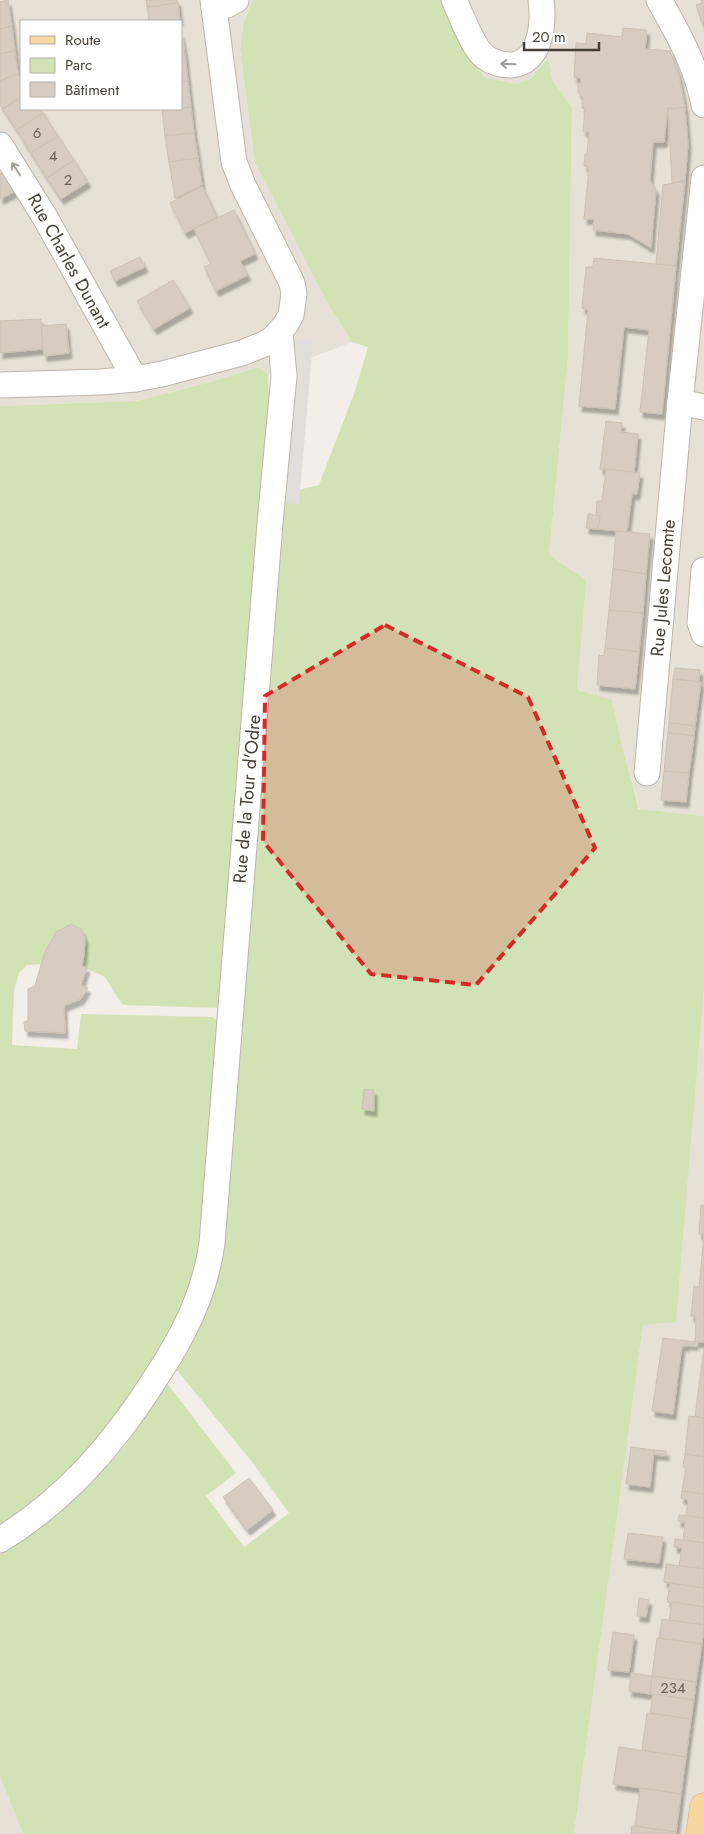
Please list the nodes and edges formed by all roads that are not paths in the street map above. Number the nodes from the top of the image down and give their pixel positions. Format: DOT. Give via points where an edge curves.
graph roads {
  1 [pos="454,0"];
  2 [pos="541,0"];
  3 [pos="659,0"];
  4 [pos="221,3"];
  5 [pos="704,105"];
  6 [pos="0,145"];
  7 [pos="704,178"];
  8 [pos="280,332"];
  9 [pos="135,379"];
  10 [pos="0,385"];
  11 [pos="680,402"];
  12 [pos="704,407"];
  13 [pos="704,570"];
  14 [pos="704,634"];
  15 [pos="647,773"];
  16 [pos="0,1540"];
  17 [pos="704,1807"];
  18 [pos="700,1834"];
  2 -- 1 [label="street, one-way" via="542,19 537,45 525,61 509,65 484,56"];
  3 -- 5 [label="street" via="688,54"];
  4 -- 8 [label="street" via="234,162 292,283 294,305"];
  9 -- 6 [label="street, Rue Charles Dunant, one-way" via="46,218"];
  7 -- 11 [label="street, Rue Jules Lecomte"];
  8 -- 9 [label="street" via="242,354"];
  8 -- 16 [label="street, Rue de la Tour d'Odre" via="284,376 212,1243 207,1270 185,1330 121,1430 60,1496"];
  9 -- 10 [label="street"];
  11 -- 12 [label="street"];
  11 -- 15 [label="street, Rue Jules Lecomte"];
  13 -- 14 [label="street" via="700,623"];
  17 -- 18 [label="main road"];
}
